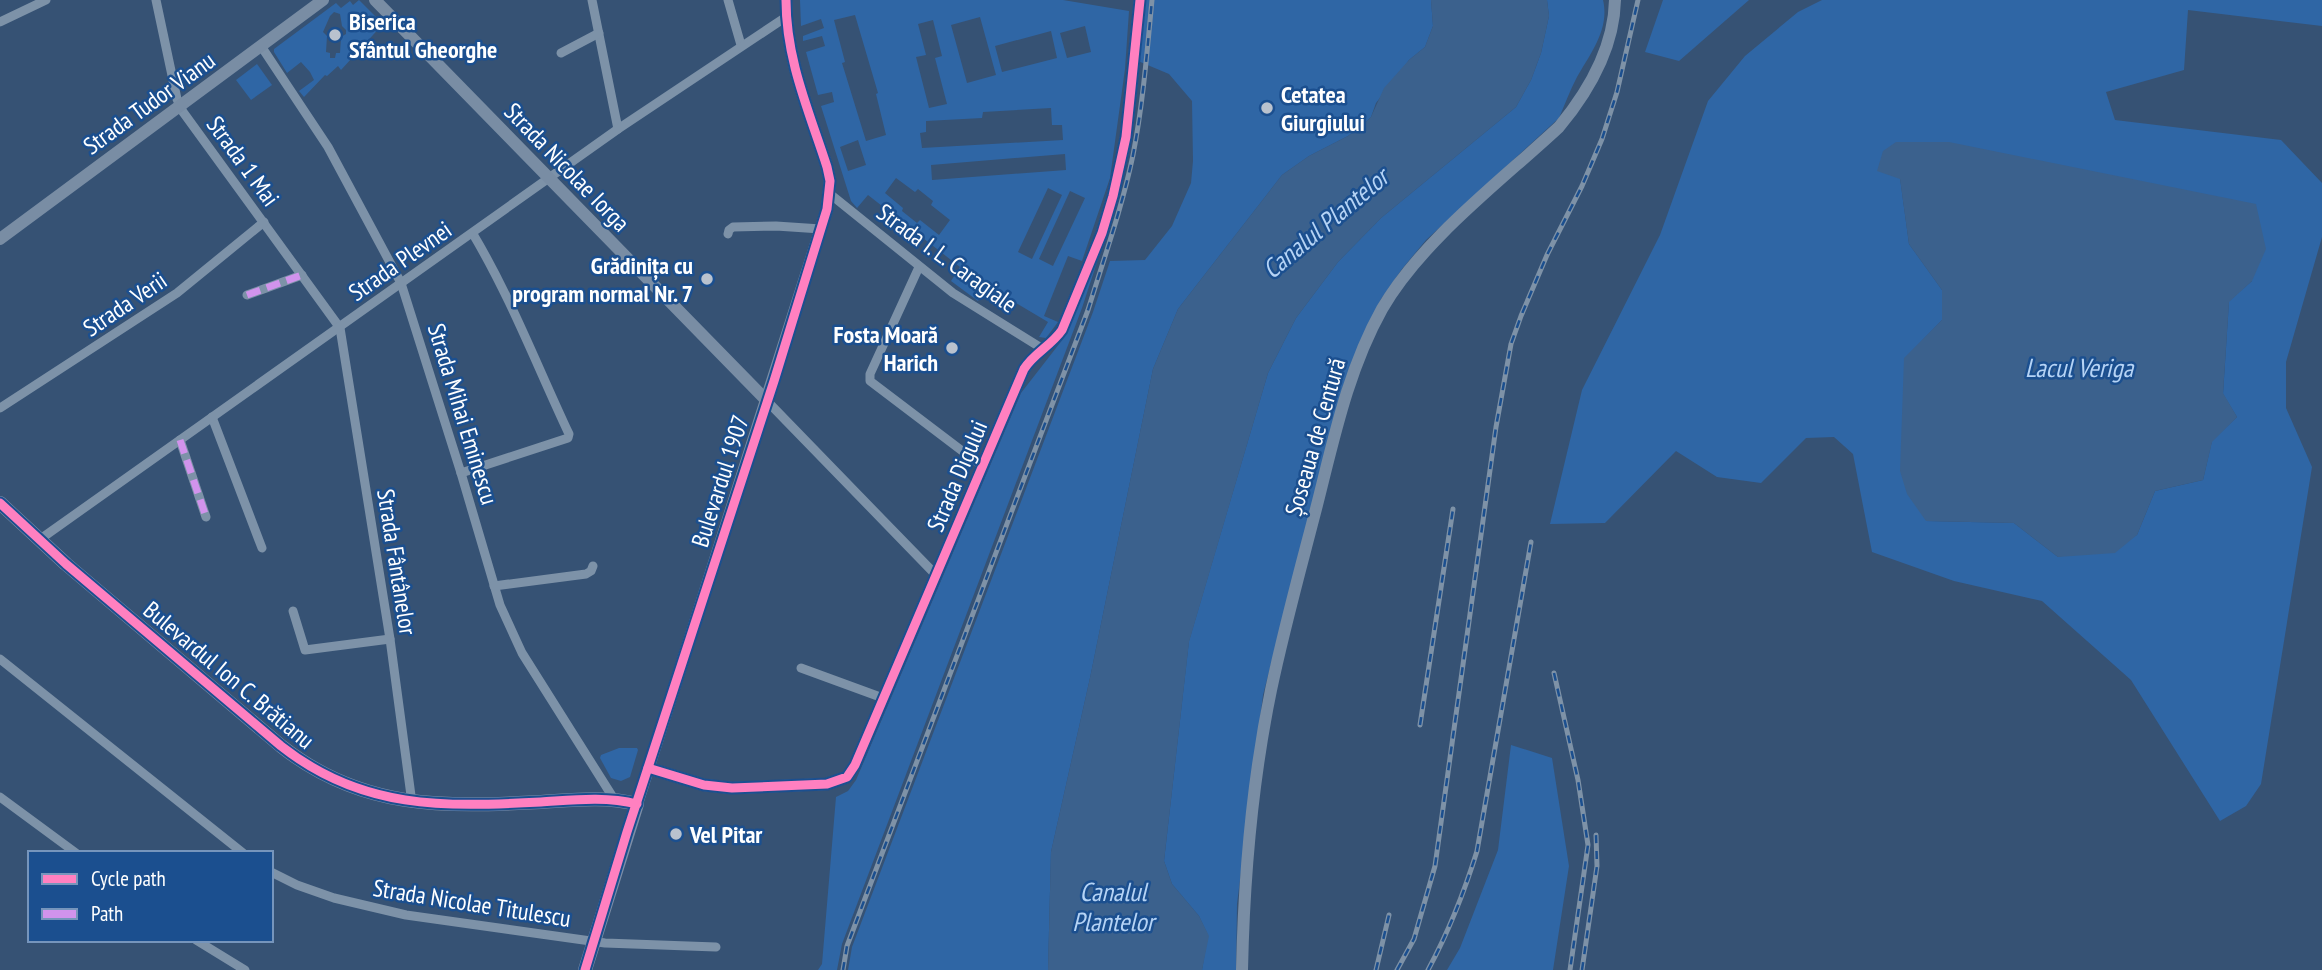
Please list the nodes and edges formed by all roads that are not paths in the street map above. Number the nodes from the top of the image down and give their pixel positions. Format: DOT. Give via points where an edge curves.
graph roads {
  1 [pos="46,0"];
  2 [pos="156,0"];
  3 [pos="323,0"];
  4 [pos="375,0"];
  5 [pos="592,0"];
  6 [pos="728,0"];
  7 [pos="786,0"];
  8 [pos="1140,0"];
  9 [pos="1615,0"];
  10 [pos="786,17"];
  11 [pos="0,22"];
  12 [pos="599,33"];
  13 [pos="741,45"];
  14 [pos="261,47"];
  15 [pos="561,52"];
  16 [pos="180,106"];
  17 [pos="618,129"];
  18 [pos="549,179"];
  19 [pos="830,194"];
  20 [pos="264,222"];
  21 [pos="821,229"];
  22 [pos="473,234"];
  23 [pos="728,234"];
  24 [pos="0,239"];
  25 [pos="919,267"];
  26 [pos="302,275"];
  27 [pos="401,283"];
  28 [pos="247,295"];
  29 [pos="340,328"];
  30 [pos="1043,349"];
  31 [pos="767,401"];
  32 [pos="0,408"];
  33 [pos="212,417"];
  34 [pos="180,440"];
  35 [pos="982,466"];
  36 [pos="461,472"];
  37 [pos="0,503"];
  38 [pos="206,517"];
  39 [pos="39,540"];
  40 [pos="262,548"];
  41 [pos="593,566"];
  42 [pos="935,574"];
  43 [pos="494,586"];
  44 [pos="293,611"];
  45 [pos="390,639"];
  46 [pos="0,659"];
  47 [pos="801,668"];
  48 [pos="883,698"];
  49 [pos="649,768"];
  50 [pos="0,797"];
  51 [pos="614,799"];
  52 [pos="412,803"];
  53 [pos="636,804"];
  54 [pos="73,851"];
  55 [pos="240,851"];
  56 [pos="273,873"];
  57 [pos="199,942"];
  58 [pos="594,942"];
  59 [pos="716,947"];
  60 [pos="245,970"];
  61 [pos="585,970"];
  62 [pos="1242,970"];
  1 -- 11 [label="street"];
  2 -- 16 [label="street, Strada 1 Mai"];
  3 -- 14 [label="street, Strada Tudor Vianu"];
  4 -- 18 [label="street, Strada Nicolae Iorga"];
  5 -- 12 [label="street"];
  6 -- 13 [label="street"];
  7 -- 10 [label="street, Bulevardul 1907"];
  8 -- 30 [label="street, Strada Digului" via="1126,138 1113,196 1062,330"];
  9 -- 62 [label="street, Șoseaua de Centură" via="1607,44 1569,114 1410,269 1383,308 1359,357 1345,394 1270,693 1249,842"];
  10 -- 13 [label="street, Strada Plevnei"];
  10 -- 19 [label="street, Bulevardul 1907" via="796,79 827,167"];
  12 -- 15 [label="street"];
  12 -- 17 [label="street"];
  13 -- 17 [label="street, Strada Plevnei"];
  14 -- 16 [label="street, Strada Tudor Vianu"];
  14 -- 27 [label="street, Strada Mihai Eminescu" via="328,147"];
  16 -- 20 [label="street, Strada 1 Mai"];
  16 -- 24 [label="street, Strada Tudor Vianu"];
  17 -- 18 [label="street, Strada Plevnei"];
  18 -- 22 [label="street, Strada Plevnei"];
  18 -- 31 [label="street, Strada Nicolae Iorga"];
  19 -- 21 [label="street, Bulevardul 1907"];
  19 -- 25 [label="street, Strada I. L. Caragiale"];
  20 -- 26 [label="street, Strada 1 Mai"];
  20 -- 32 [label="street, Strada Verii" via="169,299"];
  21 -- 23 [label="street" via="733,227"];
  21 -- 31 [label="street, Bulevardul 1907"];
  22 -- 27 [label="street, Strada Plevnei"];
  22 -- 36 [label="street" via="515,311 569,434"];
  25 -- 30 [label="street, Strada I. L. Caragiale"];
  25 -- 35 [label="street" via="869,378"];
  26 -- 28 [label="street"];
  26 -- 29 [label="street, Strada 1 Mai"];
  27 -- 29 [label="street, Strada Plevnei"];
  27 -- 36 [label="street, Strada Mihai Eminescu"];
  29 -- 33 [label="street, Strada Plevnei"];
  29 -- 45 [label="street, Strada Fântânelor"];
  30 -- 35 [label="street, Strada Digului" via="1024,369"];
  31 -- 42 [label="street, Strada Nicolae Iorga"];
  31 -- 49 [label="street, Bulevardul 1907"];
  33 -- 34 [label="street, Strada Plevnei"];
  33 -- 40 [label="street"];
  34 -- 38 [label="street"];
  34 -- 39 [label="street, Strada Plevnei"];
  35 -- 42 [label="street, Strada Digului"];
  36 -- 43 [label="street, Strada Mihai Eminescu"];
  37 -- 39 [label="main road, Bulevardul Ion C. Brătianu"];
  39 -- 52 [label="main road, Bulevardul Ion C. Brătianu" via="292,755 350,785"];
  41 -- 43 [label="street" via="586,574"];
  42 -- 48 [label="street, Strada Digului"];
  43 -- 51 [label="street, Strada Mihai Eminescu" via="522,653"];
  44 -- 45 [label="street" via="305,650"];
  45 -- 52 [label="street, Strada Fântânelor"];
  46 -- 55 [label="street"];
  47 -- 48 [label="street"];
  48 -- 49 [label="street, Strada Digului" via="855,765 838,782 732,788 704,785"];
  49 -- 53 [label="street, Bulevardul 1907"];
  50 -- 54 [label="street"];
  51 -- 52 [label="main road, Bulevardul Ion C. Brătianu"];
  51 -- 53 [label="main road, Bulevardul Ion C. Brătianu"];
  53 -- 58 [label="main road, Bulevardul 1907"];
  56 -- 58 [label="street, Strada Nicolae Titulescu" via="309,890 369,908"];
  57 -- 60 [label="street"];
  58 -- 59 [label="street, Strada Nicolae Titulescu"];
  58 -- 61 [label="main road, Bulevardul 1907"];
}
